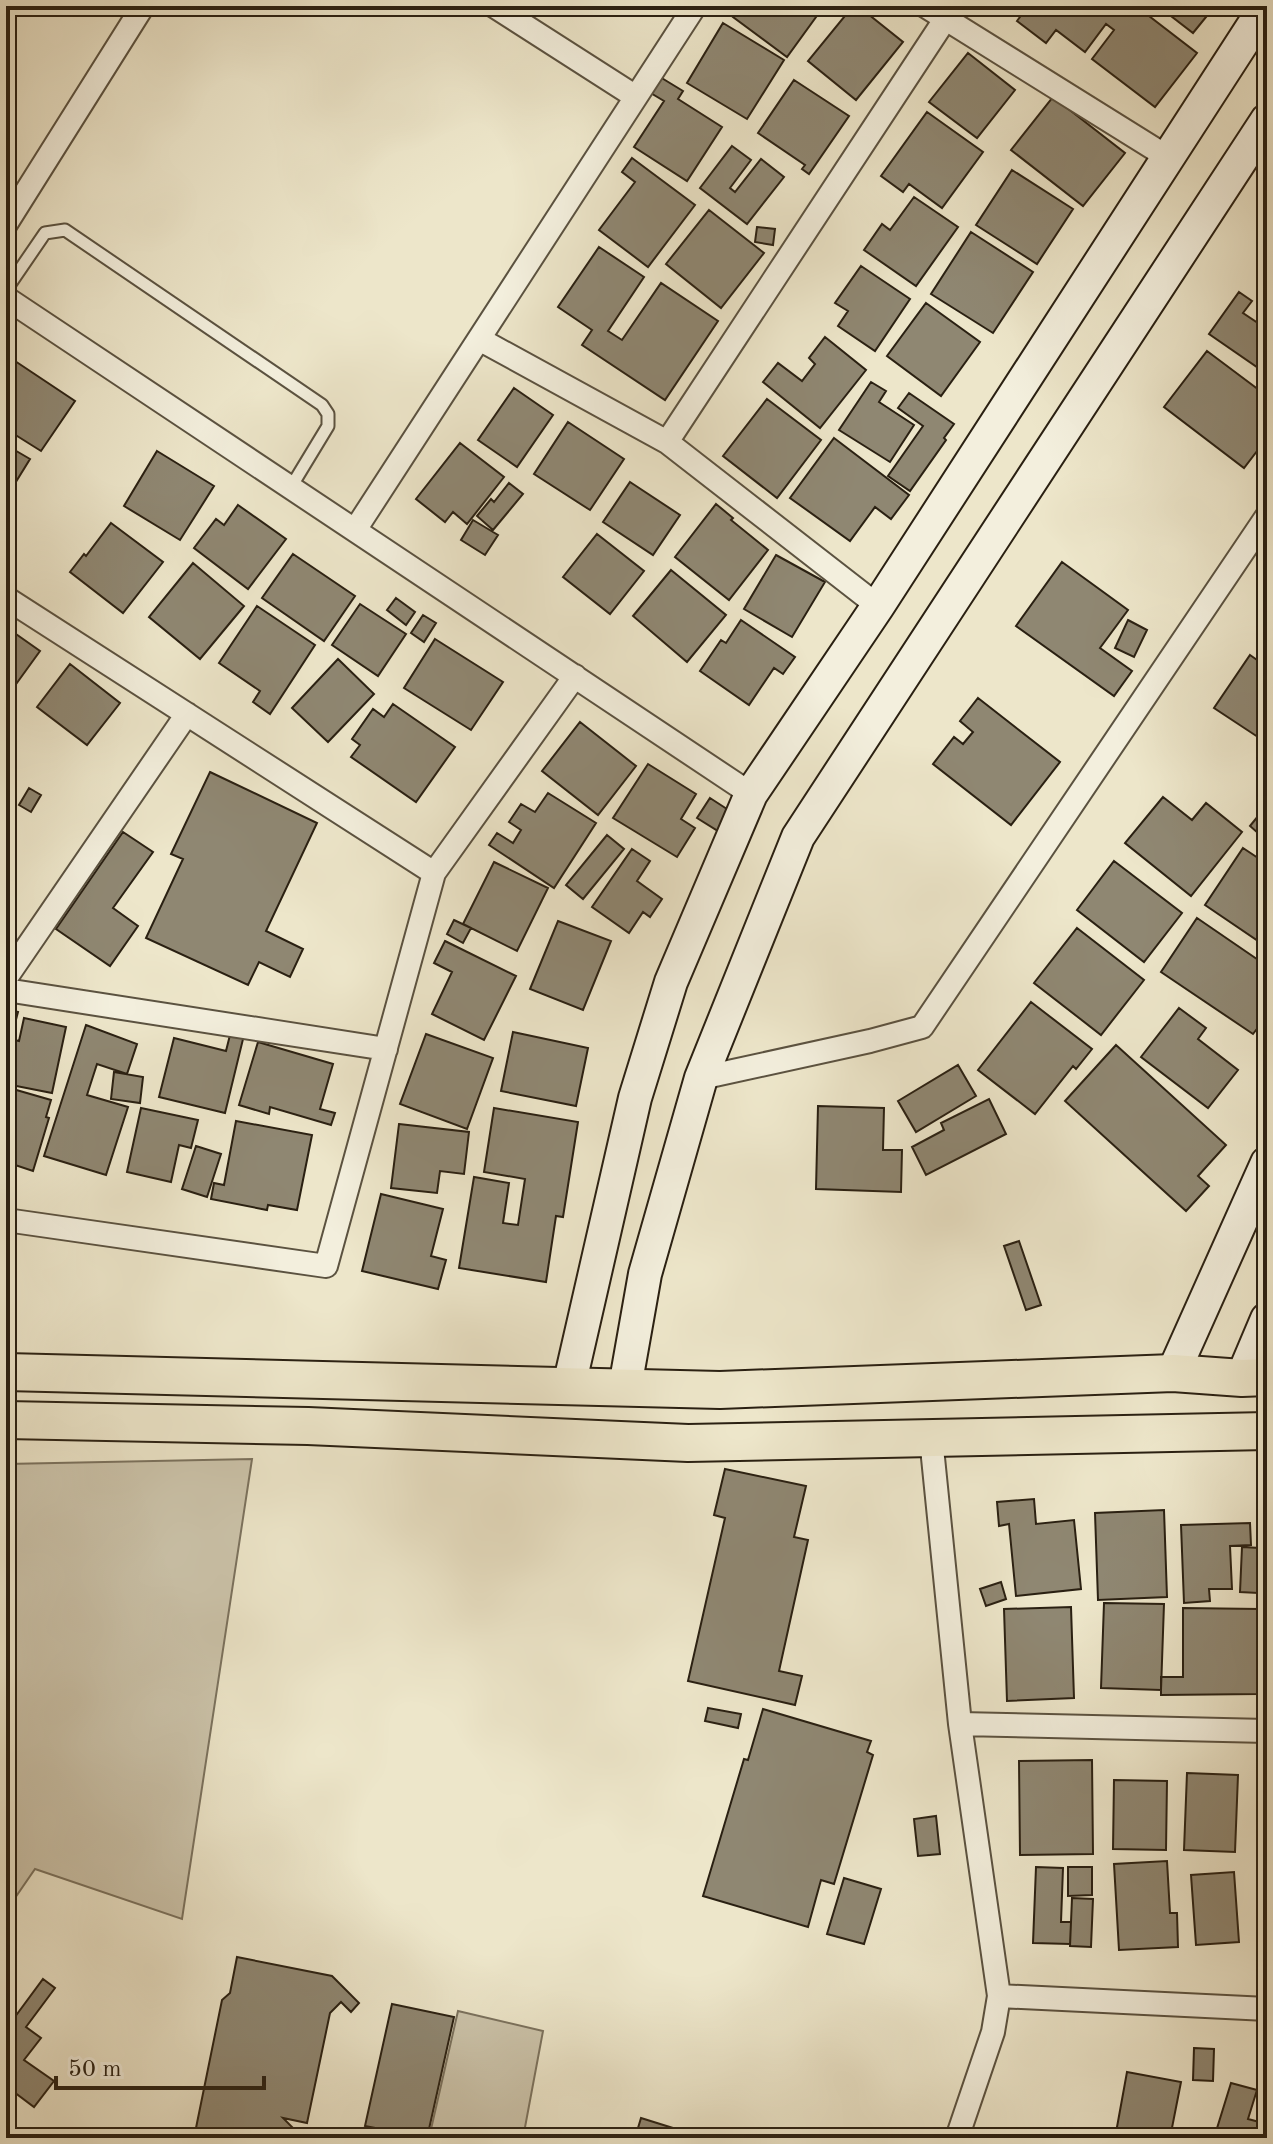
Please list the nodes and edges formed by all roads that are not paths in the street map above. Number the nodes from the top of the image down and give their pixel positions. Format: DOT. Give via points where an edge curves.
graph roads {
  1 [pos="143,6"];
  2 [pos="494,6"];
  3 [pos="695,6"];
  4 [pos="925,6"];
  5 [pos="1266,6"];
  6 [pos="946,18"];
  7 [pos="636,97"];
  8 [pos="1267,120"];
  9 [pos="1169,158"];
  10 [pos="6,224"];
  11 [pos="6,290"];
  12 [pos="6,298"];
  13 [pos="479,339"];
  14 [pos="667,442"];
  15 [pos="291,487"];
  16 [pos="1267,516"];
  17 [pos="355,530"];
  18 [pos="6,598"];
  19 [pos="878,606"];
  20 [pos="575,676"];
  21 [pos="187,714"];
  22 [pos="751,794"];
  23 [pos="434,873"];
  24 [pos="6,978"];
  25 [pos="6,990"];
  26 [pos="386,1049"];
  27 [pos="701,1078"];
  28 [pos="1267,1163"];
  29 [pos="6,1220"];
  30 [pos="1267,1319"];
  31 [pos="6,1372"];
  32 [pos="1173,1373"];
  33 [pos="1255,1377"];
  34 [pos="569,1386"];
  35 [pos="625,1387"];
  36 [pos="6,1420"];
  37 [pos="1267,1431"];
  38 [pos="931,1438"];
  39 [pos="960,1724"];
  40 [pos="1267,1731"];
  41 [pos="999,1996"];
  42 [pos="1267,2009"];
  43 [pos="957,2138"];
  1 -- 10 [label="street"];
  2 -- 7 [label="street"];
  3 -- 7 [label="street"];
  4 -- 6 [label="street"];
  5 -- 9 [label="main road"];
  6 -- 9 [label="street"];
  6 -- 14 [label="street"];
  7 -- 13 [label="street"];
  8 -- 27 [label="main road" via="798,837"];
  9 -- 19 [label="main road"];
  11 -- 15 [label="lane" via="45,233 65,230 322,405 328,426"];
  12 -- 15 [label="street"];
  13 -- 14 [label="street"];
  13 -- 17 [label="street"];
  14 -- 19 [label="street"];
  15 -- 17 [label="street"];
  16 -- 27 [label="street" via="922,1027"];
  17 -- 20 [label="street"];
  18 -- 21 [label="street"];
  19 -- 22 [label="main road"];
  20 -- 22 [label="street"];
  20 -- 23 [label="street"];
  21 -- 23 [label="street"];
  21 -- 24 [label="street"];
  22 -- 34 [label="main road" via="671,982 640,1084"];
  23 -- 26 [label="street"];
  25 -- 26 [label="street"];
  26 -- 29 [label="street" via="326,1266"];
  27 -- 35 [label="main road" via="645,1274"];
  28 -- 32 [label="main road"];
  30 -- 33 [label="main road"];
  31 -- 34 [label="main road"];
  32 -- 33 [label="main road"];
  32 -- 35 [label="main road" via="720,1390"];
  34 -- 35 [label="main road"];
  36 -- 38 [label="main road" via="308,1426 688,1443"];
  37 -- 38 [label="main road"];
  38 -- 39 [label="street"];
  39 -- 40 [label="street"];
  39 -- 41 [label="street"];
  41 -- 42 [label="street"];
  41 -- 43 [label="street" via="993,2032"];
}
